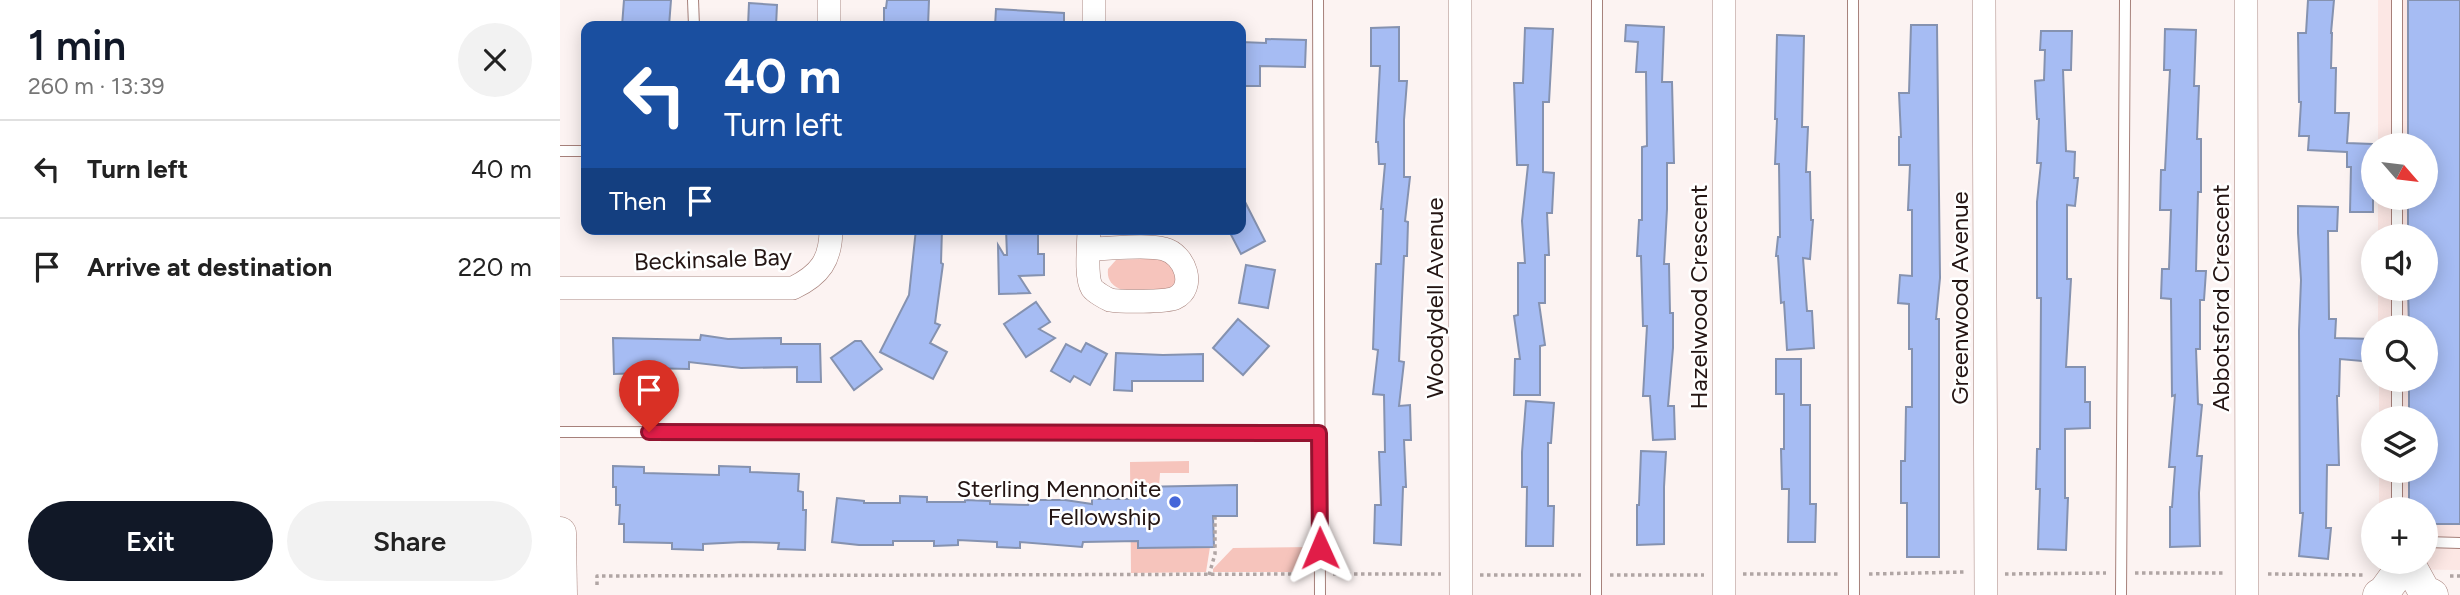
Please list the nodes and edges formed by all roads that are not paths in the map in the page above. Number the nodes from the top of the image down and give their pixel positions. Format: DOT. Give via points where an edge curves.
graph roads {
  1 [pos="693,0"];
  2 [pos="829,0"];
  3 [pos="1094,0"];
  4 [pos="1318,0"];
  5 [pos="1460,0"];
  6 [pos="1597,0"];
  7 [pos="1724,0"];
  8 [pos="1853,0"];
  9 [pos="1984,0"];
  10 [pos="2125,0"];
  11 [pos="2246,0"];
  12 [pos="2397,0"];
  13 [pos="694,21"];
  14 [pos="829,21"];
  15 [pos="1094,21"];
  16 [pos="2397,133"];
  17 [pos="560,150"];
  18 [pos="581,151"];
  19 [pos="831,235"];
  20 [pos="560,288"];
  21 [pos="560,432"];
  22 [pos="1319,433"];
  23 [pos="560,533"];
  24 [pos="2438,542"];
  25 [pos="2460,543"];
  26 [pos="2398,574"];
  27 [pos="2414,574"];
  28 [pos="1461,585"];
  29 [pos="1724,585"];
  30 [pos="1986,585"];
  31 [pos="2375,585"];
  32 [pos="561,595"];
  33 [pos="1320,595"];
  34 [pos="1596,595"];
  35 [pos="1854,595"];
  36 [pos="2121,595"];
  37 [pos="2247,595"];
  38 [pos="2432,595"];
  1 -- 13 [label="lane"];
  2 -- 14 [label="street"];
  3 -- 15 [label="street"];
  4 -- 22 [label="lane"];
  5 -- 28 [label="street, Woodydell Avenue"];
  6 -- 34 [label="lane"];
  7 -- 29 [label="street, Hazelwood Crescent"];
  8 -- 35 [label="lane"];
  9 -- 30 [label="street, Greenwood Avenue"];
  10 -- 36 [label="lane"];
  11 -- 37 [label="street, Abbotsford Crescent"];
  12 -- 16 [label="lane"];
  17 -- 18 [label="lane"];
  19 -- 20 [label="street, Beckinsale Bay" via="819,272 793,288"];
  21 -- 22 [label="lane"];
  22 -- 33 [label="lane"];
  23 -- 32 [label="main road"];
  24 -- 25 [label="lane"];
  26 -- 31 [label="main road" via="2384,592"];
  27 -- 38 [label="main road"];
}
